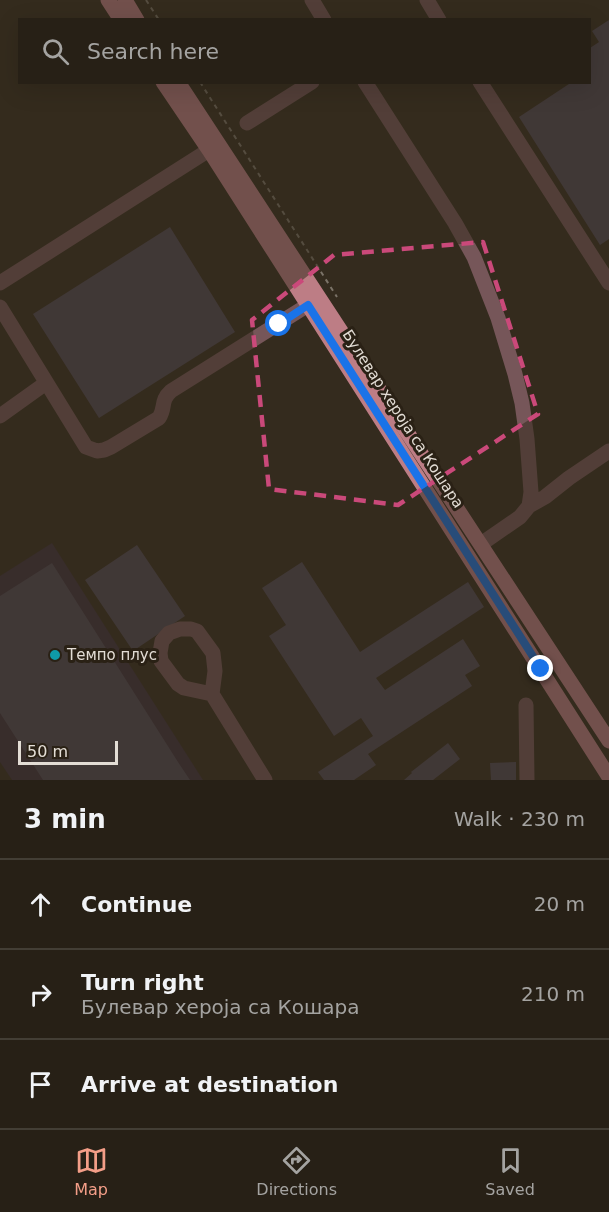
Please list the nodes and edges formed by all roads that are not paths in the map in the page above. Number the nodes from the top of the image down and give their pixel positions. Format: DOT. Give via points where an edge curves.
graph roads {
  1 [pos="108,0"];
  2 [pos="125,0"];
  3 [pos="312,0"];
  4 [pos="427,0"];
  5 [pos="120,18"];
  6 [pos="137,18"];
  7 [pos="323,18"];
  8 [pos="438,18"];
  9 [pos="164,84"];
  10 [pos="179,84"];
  11 [pos="309,84"];
  12 [pos="366,84"];
  13 [pos="481,84"];
  14 [pos="247,123"];
  15 [pos="209,150"];
  16 [pos="0,283"];
  17 [pos="609,283"];
  18 [pos="308,305"];
  19 [pos="0,308"];
  20 [pos="46,383"];
  21 [pos="0,417"];
  22 [pos="609,451"];
  23 [pos="529,506"];
  24 [pos="481,544"];
  25 [pos="212,694"];
  26 [pos="526,705"];
  27 [pos="609,741"];
  28 [pos="609,777"];
  29 [pos="265,780"];
  30 [pos="527,780"];
  1 -- 5 [label="main road"];
  2 -- 6 [label="main road"];
  3 -- 7 [label="street"];
  4 -- 8 [label="street"];
  9 -- 15 [label="main road, Булевар хероја са Кошара"];
  10 -- 24 [label="main road, Булевар хероја са Кошара"];
  11 -- 14 [label="street"];
  12 -- 23 [label="street" via="455,223 474,257 498,318 522,403"];
  13 -- 17 [label="street"];
  15 -- 16 [label="street"];
  15 -- 18 [label="main road, Булевар хероја са Кошара"];
  18 -- 20 [label="street" via="165,396 159,417 104,450 86,447"];
  18 -- 28 [label="main road, Булевар хероја са Кошара"];
  19 -- 20 [label="street"];
  20 -- 21 [label="street"];
  22 -- 23 [label="street"];
  23 -- 24 [label="street" via="520,517"];
  24 -- 27 [label="main road, Булевар хероја са Кошара"];
  25 -- 25 [label="street" via="213,653 197,631 180,629 169,633 162,641 161,661 184,688"];
  25 -- 29 [label="street"];
  26 -- 30 [label="street"];
}
